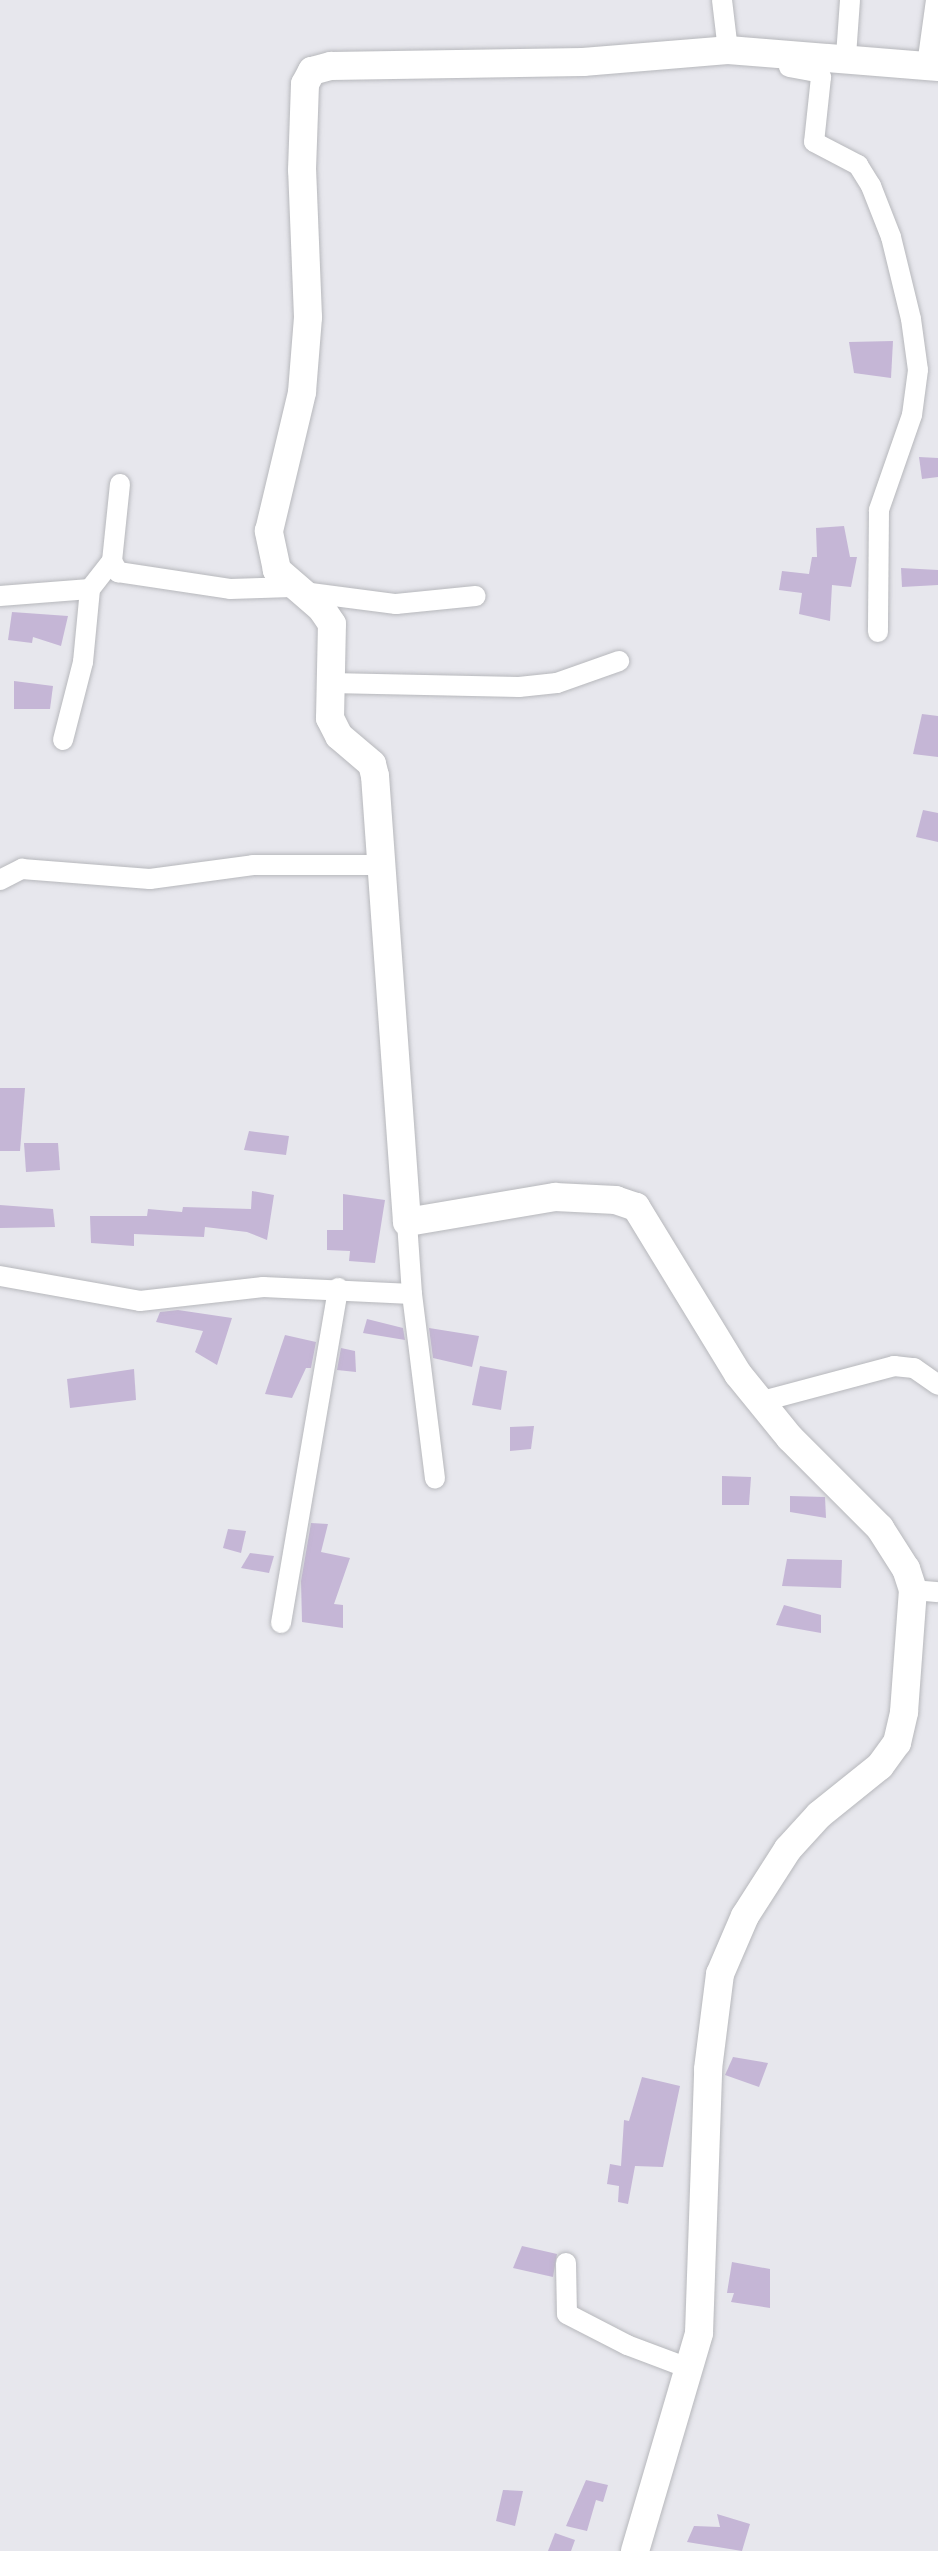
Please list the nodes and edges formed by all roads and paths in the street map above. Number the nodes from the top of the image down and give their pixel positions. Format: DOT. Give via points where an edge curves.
graph roads {
  1 [pos="722,0"];
  2 [pos="850,0"];
  3 [pos="936,0"];
  4 [pos="728,50"];
  5 [pos="780,53"];
  6 [pos="846,56"];
  7 [pos="932,66"];
  8 [pos="120,484"];
  9 [pos="112,561"];
  10 [pos="90,589"];
  11 [pos="298,590"];
  12 [pos="0,596"];
  13 [pos="476,596"];
  14 [pos="878,632"];
  15 [pos="619,661"];
  16 [pos="330,683"];
  17 [pos="63,740"];
  18 [pos="380,865"];
  19 [pos="0,880"];
  20 [pos="407,1222"];
  21 [pos="0,1276"];
  22 [pos="338,1288"];
  23 [pos="412,1294"];
  24 [pos="938,1385"];
  25 [pos="759,1402"];
  26 [pos="435,1479"];
  27 [pos="925,1591"];
  28 [pos="281,1623"];
  29 [pos="566,2263"];
  30 [pos="688,2368"];
  31 [pos="635,2551"];
  1 -- 4 [label="street"];
  2 -- 6 [label="street"];
  3 -- 7 [label="street"];
  4 -- 5 [label="street"];
  4 -- 11 [label="street" via="583,62 331,66 312,71 305,84 302,170 308,317 303,377 269,531 277,570"];
  5 -- 6 [label="street"];
  5 -- 14 [label="street" via="782,65 821,77 814,142 858,165 871,186 891,237 911,319 918,370 902,452 879,510"];
  6 -- 7 [label="street"];
  8 -- 9 [label="street"];
  9 -- 10 [label="street"];
  9 -- 11 [label="street" via="118,572 157,579 230,589"];
  10 -- 12 [label="street"];
  10 -- 17 [label="street" via="83,662"];
  11 -- 13 [label="street" via="396,604"];
  11 -- 16 [label="street" via="332,624"];
  15 -- 16 [label="street" via="557,683 519,687"];
  16 -- 18 [label="street" via="330,718 339,736 372,764"];
  18 -- 19 [label="street" via="253,865 150,879 22,869"];
  18 -- 20 [label="street"];
  20 -- 23 [label="street"];
  20 -- 25 [label="street" via="555,1197 636,1207"];
  21 -- 22 [label="street" via="140,1301 263,1287"];
  22 -- 23 [label="street"];
  22 -- 28 [label="street"];
  23 -- 26 [label="street"];
  24 -- 25 [label="street" via="914,1368 894,1366"];
  25 -- 27 [label="street" via="880,1528"];
  27 -- 30 [label="street" via="897,1743 880,1766 819,1815 788,1849 745,1916 720,1974 708,2069 699,2333"];
  29 -- 30 [label="street" via="567,2314"];
  30 -- 31 [label="street"];
}
